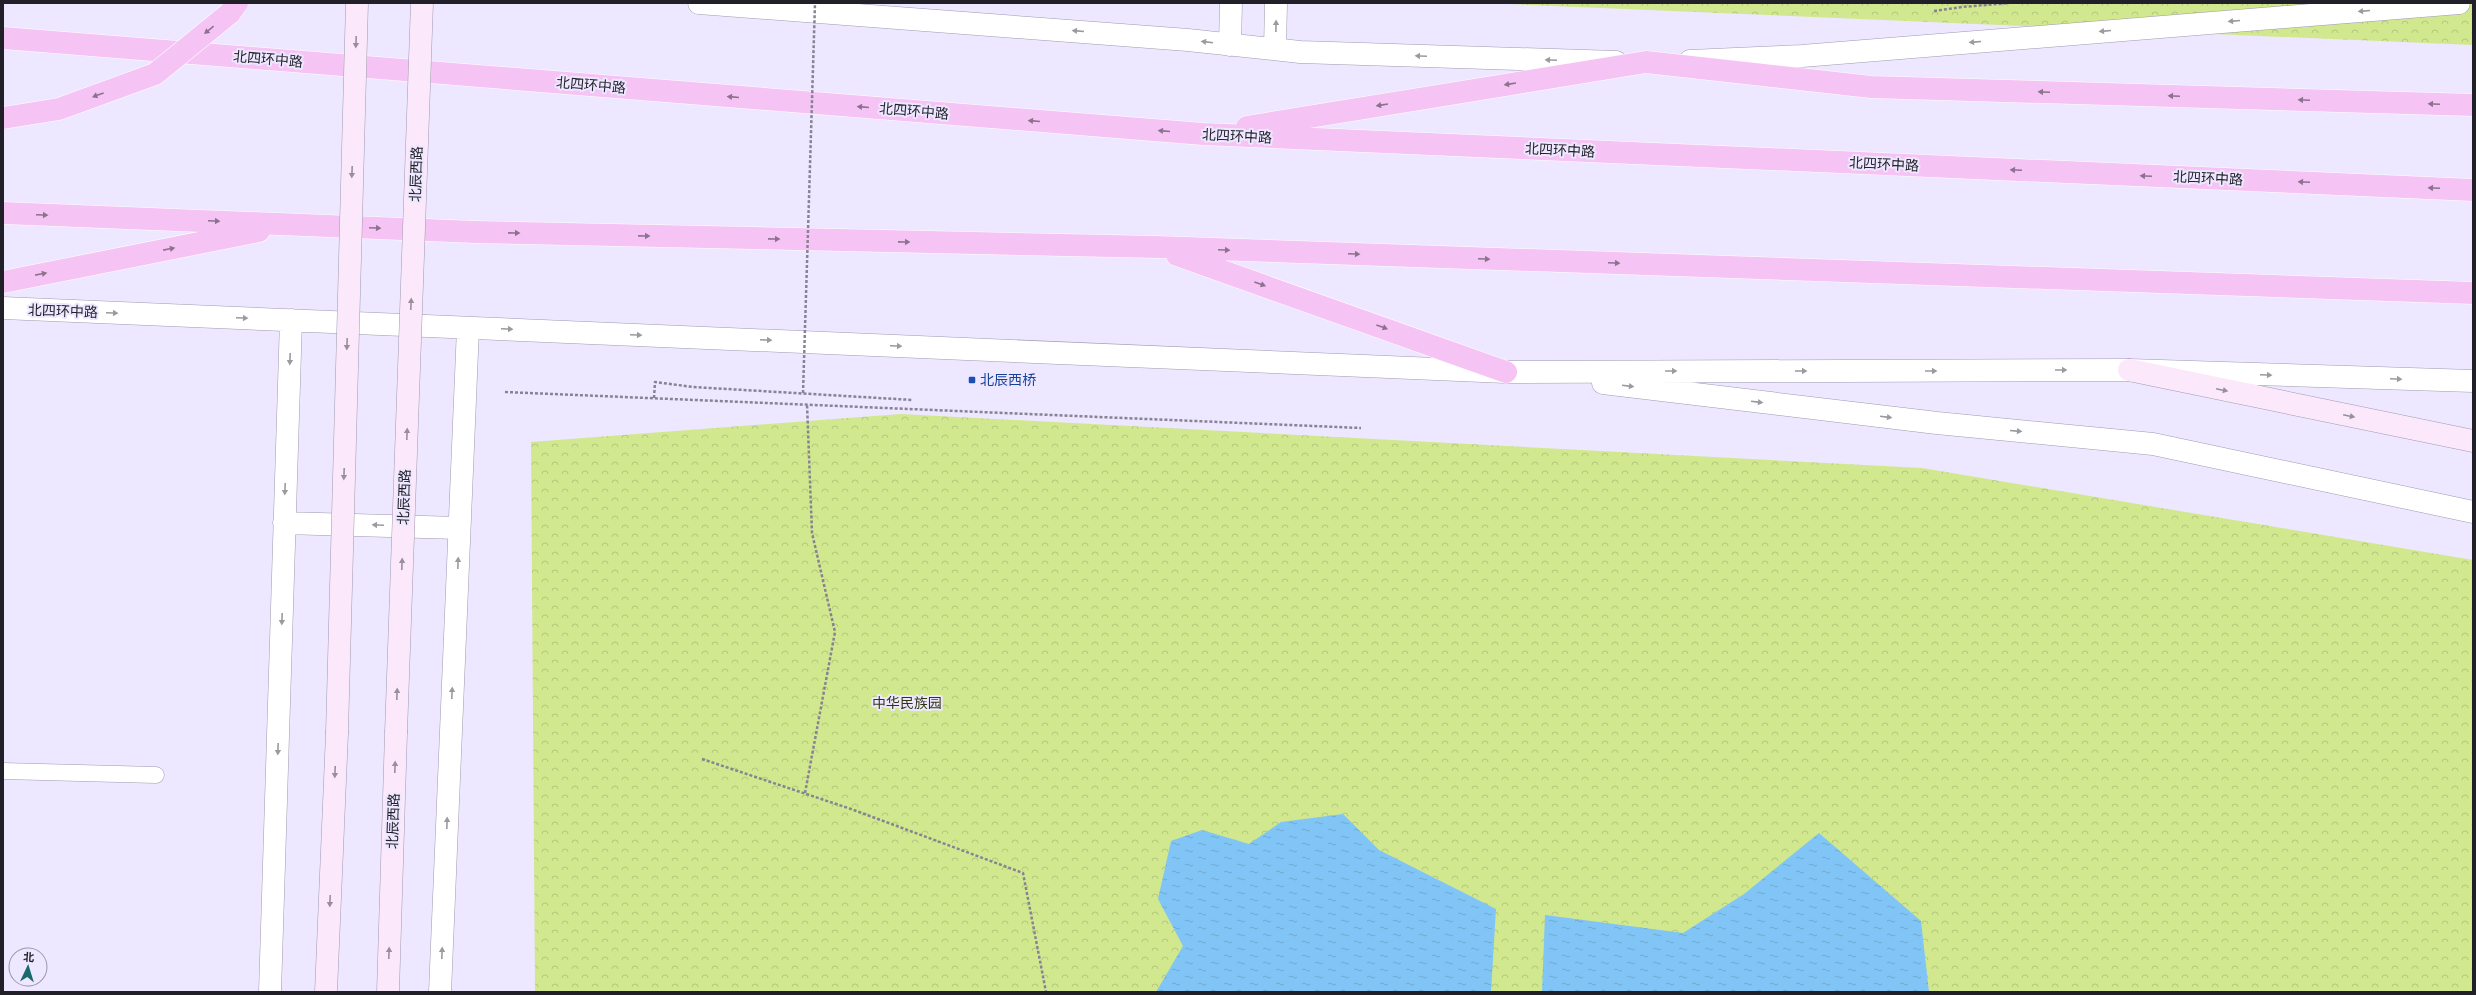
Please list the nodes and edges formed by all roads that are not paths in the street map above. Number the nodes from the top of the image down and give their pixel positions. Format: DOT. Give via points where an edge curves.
graph roads {
  1 [pos="237,3"];
  2 [pos="357,3"];
  3 [pos="422,3"];
  4 [pos="699,3"];
  5 [pos="1231,3"];
  6 [pos="1276,3"];
  7 [pos="2459,3"];
  8 [pos="3,38"];
  9 [pos="1230,45"];
  10 [pos="1275,49"];
  11 [pos="1646,62"];
  12 [pos="2473,105"];
  13 [pos="3,118"];
  14 [pos="1203,134"];
  15 [pos="2473,190"];
  16 [pos="3,213"];
  17 [pos="294,224"];
  18 [pos="1157,247"];
  19 [pos="3,282"];
  20 [pos="2473,293"];
  21 [pos="3,308"];
  22 [pos="291,320"];
  23 [pos="468,328"];
  24 [pos="2129,370"];
  25 [pos="1506,372"];
  26 [pos="2473,381"];
  27 [pos="2473,441"];
  28 [pos="2473,512"];
  29 [pos="284,522"];
  30 [pos="459,528"];
  31 [pos="3,771"];
  32 [pos="156,775"];
  33 [pos="270,992"];
  34 [pos="326,992"];
  35 [pos="388,992"];
  36 [pos="440,992"];
  1 -- 13 [label="highway, one-way, bridge" via="230,13 154,74 59,109"];
  2 -- 34 [label="main road, one-way, bridge" via="337,733"];
  35 -- 3 [label="main road, 北辰西路, one-way, bridge"];
  9 -- 4 [label="street, one-way" via="879,15"];
  5 -- 9 [label="street"];
  10 -- 6 [label="street, one-way"];
  7 -- 11 [label="street, one-way" via="1802,56"];
  14 -- 8 [label="highway, 北四环中路, one-way"];
  9 -- 10 [label="street"];
  11 -- 10 [label="street, one-way" via="1308,53"];
  12 -- 11 [label="highway, one-way" via="1872,87"];
  11 -- 14 [label="highway, one-way"];
  15 -- 14 [label="highway, 北四环中路, one-way"];
  16 -- 17 [label="highway, one-way"];
  17 -- 18 [label="highway, one-way" via="475,232"];
  19 -- 17 [label="highway, one-way"];
  18 -- 20 [label="highway, one-way"];
  18 -- 25 [label="highway, one-way"];
  21 -- 22 [label="street, 北四环中路, one-way"];
  22 -- 23 [label="street, 北四环中路"];
  22 -- 29 [label="street, one-way"];
  23 -- 25 [label="street, 北四环中路, one-way"];
  23 -- 30 [label="street"];
  25 -- 24 [label="street, 北四环中路, one-way"];
  24 -- 26 [label="street, 北四环中路, one-way"];
  24 -- 27 [label="main road, one-way"];
  25 -- 28 [label="street, one-way" via="1937,423 2153,444"];
  30 -- 29 [label="street, one-way"];
  29 -- 33 [label="street, one-way"];
  36 -- 30 [label="street, one-way"];
  31 -- 32 [label="lane"];
}
